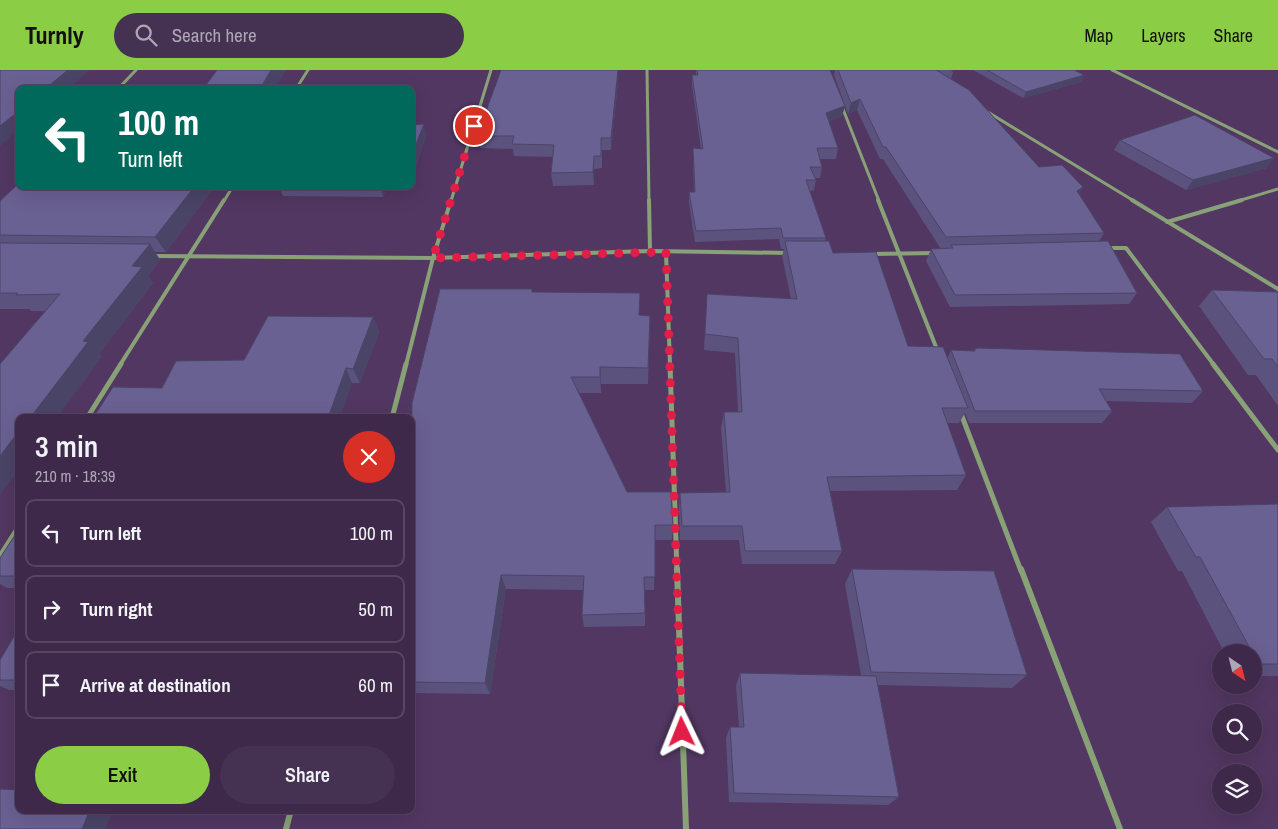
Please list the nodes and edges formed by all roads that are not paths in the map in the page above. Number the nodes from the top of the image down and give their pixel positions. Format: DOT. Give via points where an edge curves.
graph roads {
  1 [pos="136,70"];
  2 [pos="308,70"];
  3 [pos="492,70"];
  4 [pos="647,70"];
  5 [pos="1112,70"];
  6 [pos="122,85"];
  7 [pos="299,85"];
  8 [pos="839,98"];
  9 [pos="980,106"];
  10 [pos="1278,152"];
  11 [pos="1278,189"];
  12 [pos="230,190"];
  13 [pos="1167,222"];
  14 [pos="1106,248"];
  15 [pos="650,251"];
  16 [pos="666,252"];
  17 [pos="793,253"];
  18 [pos="940,253"];
  19 [pos="861,254"];
  20 [pos="900,254"];
  21 [pos="149,256"];
  22 [pos="188,256"];
  23 [pos="433,258"];
  24 [pos="1278,289"];
  25 [pos="939,356"];
  26 [pos="957,402"];
  27 [pos="89,414"];
  28 [pos="393,414"];
  29 [pos="1278,450"];
  30 [pos="15,532"];
  31 [pos="0,556"];
  32 [pos="290,814"];
  33 [pos="286,829"];
  34 [pos="686,829"];
  35 [pos="1120,829"];
  1 -- 6 [label="street"];
  2 -- 7 [label="street"];
  3 -- 23 [label="street"];
  4 -- 15 [label="street"];
  5 -- 10 [label="street"];
  8 -- 20 [label="street"];
  9 -- 13 [label="street"];
  11 -- 13 [label="street"];
  12 -- 22 [label="street"];
  13 -- 24 [label="street"];
  14 -- 29 [label="street" via="1126,248"];
  15 -- 16 [label="street"];
  15 -- 23 [label="street"];
  16 -- 17 [label="street"];
  16 -- 34 [label="street"];
  18 -- 20 [label="street"];
  19 -- 20 [label="street"];
  20 -- 25 [label="street"];
  21 -- 22 [label="street"];
  22 -- 23 [label="street"];
  22 -- 27 [label="street"];
  23 -- 28 [label="street"];
  26 -- 35 [label="street"];
  30 -- 31 [label="street"];
  32 -- 33 [label="street"];
}
